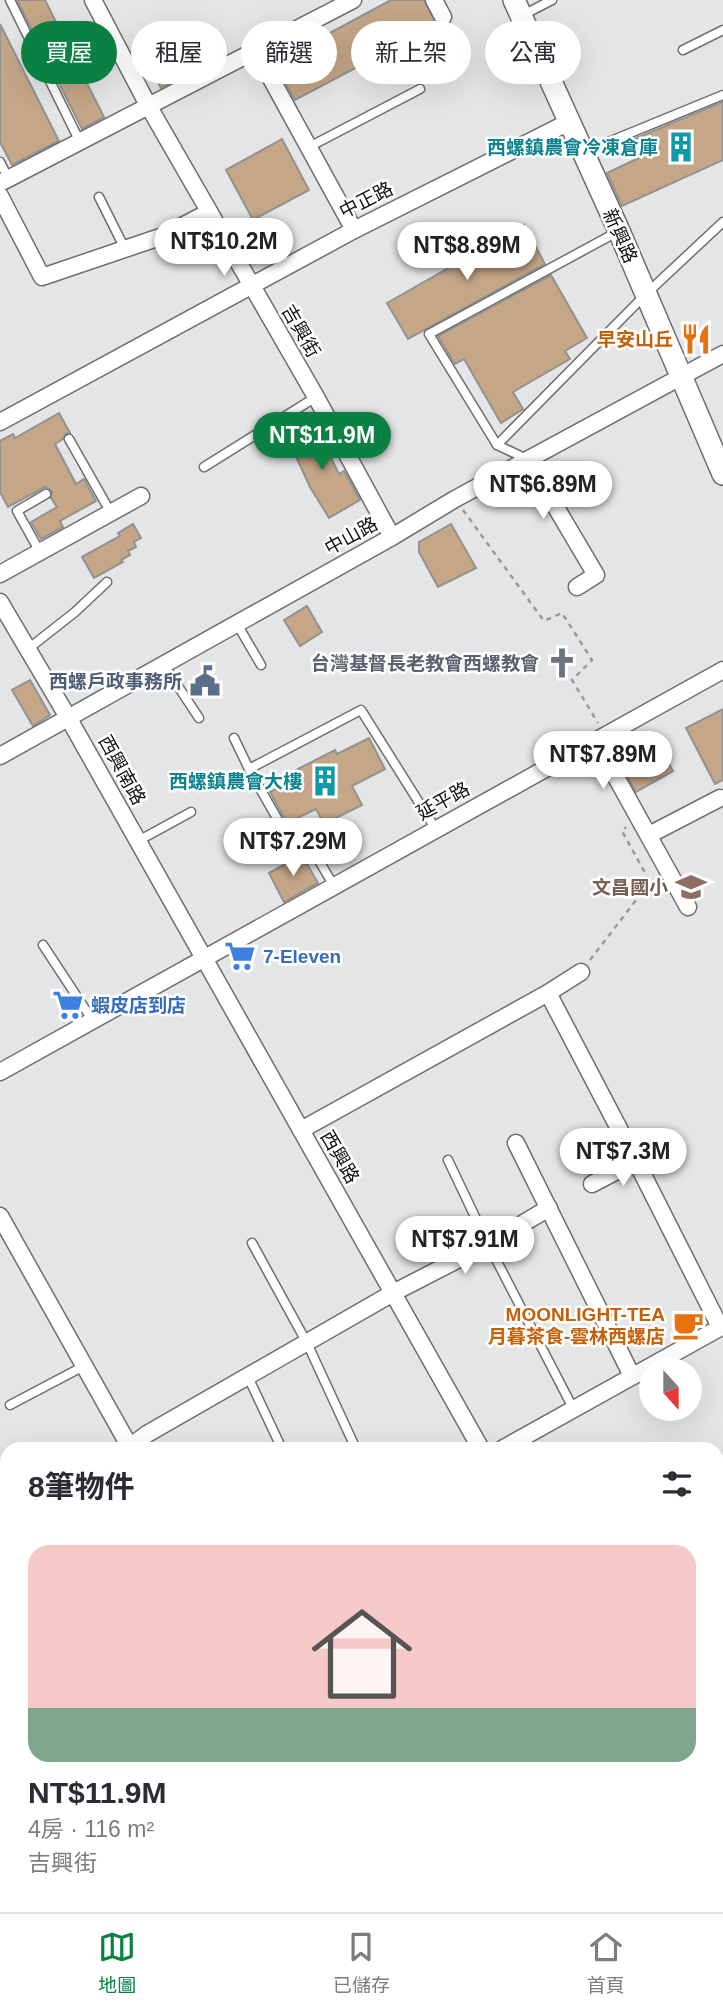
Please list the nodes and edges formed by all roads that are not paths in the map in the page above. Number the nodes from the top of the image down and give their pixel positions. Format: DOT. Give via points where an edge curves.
graph roads {
  1 [pos="10,0"];
  2 [pos="93,0"];
  3 [pos="353,0"];
  4 [pos="434,0"];
  5 [pos="552,0"];
  6 [pos="517,8"];
  7 [pos="443,17"];
  8 [pos="313,21"];
  9 [pos="720,32"];
  10 [pos="723,44"];
  11 [pos="683,50"];
  12 [pos="241,59"];
  13 [pos="274,84"];
  14 [pos="420,89"];
  15 [pos="723,95"];
  16 [pos="149,107"];
  17 [pos="569,122"];
  18 [pos="80,142"];
  19 [pos="309,147"];
  20 [pos="584,152"];
  21 [pos="0,162"];
  22 [pos="4,181"];
  23 [pos="0,196"];
  24 [pos="99,197"];
  25 [pos="209,212"];
  26 [pos="723,222"];
  27 [pos="354,230"];
  28 [pos="619,231"];
  29 [pos="125,249"];
  30 [pos="251,287"];
  31 [pos="646,294"];
  32 [pos="723,354"];
  33 [pos="681,377"];
  34 [pos="316,397"];
  35 [pos="0,422"];
  36 [pos="69,439"];
  37 [pos="497,445"];
  38 [pos="528,460"];
  39 [pos="204,467"];
  40 [pos="723,474"];
  41 [pos="46,495"];
  42 [pos="141,496"];
  43 [pos="111,513"];
  44 [pos="392,537"];
  45 [pos="40,552"];
  46 [pos="0,574"];
  47 [pos="107,582"];
  48 [pos="577,587"];
  49 [pos="0,602"];
  50 [pos="237,624"];
  51 [pos="29,649"];
  52 [pos="164,665"];
  53 [pos="261,665"];
  54 [pos="723,670"];
  55 [pos="199,718"];
  56 [pos="69,719"];
  57 [pos="234,738"];
  58 [pos="600,738"];
  59 [pos="0,756"];
  60 [pos="249,769"];
  61 [pos="720,798"];
  62 [pos="191,812"];
  63 [pos="435,828"];
  64 [pos="649,835"];
  65 [pos="138,841"];
  66 [pos="334,886"];
  67 [pos="688,907"];
  68 [pos="43,945"];
  69 [pos="204,959"];
  70 [pos="580,972"];
  71 [pos="548,993"];
  72 [pos="93,1021"];
  73 [pos="0,1072"];
  74 [pos="301,1130"];
  75 [pos="516,1143"];
  76 [pos="448,1160"];
  77 [pos="636,1161"];
  78 [pos="592,1184"];
  79 [pos="549,1208"];
  80 [pos="0,1216"];
  81 [pos="252,1244"];
  82 [pos="488,1244"];
  83 [pos="393,1293"];
  84 [pos="722,1326"];
  85 [pos="307,1343"];
  86 [pos="84,1366"];
  87 [pos="632,1376"];
  88 [pos="248,1377"];
  89 [pos="10,1405"];
  90 [pos="574,1410"];
  91 [pos="126,1442"];
  92 [pos="137,1442"];
  93 [pos="279,1442"];
  94 [pos="353,1442"];
  95 [pos="477,1442"];
  96 [pos="515,1442"];
  1 -- 18 [label="lane"];
  2 -- 16 [label="street, 吉興街"];
  3 -- 8 [label="street"];
  4 -- 7 [label="street"];
  5 -- 6 [label="lane"];
  6 -- 17 [label="street, 新興路"];
  9 -- 10 [label="lane"];
  9 -- 11 [label="lane"];
  12 -- 16 [label="street"];
  13 -- 19 [label="street"];
  14 -- 19 [label="lane"];
  15 -- 20 [label="lane"];
  16 -- 18 [label="street"];
  16 -- 25 [label="street, 吉興街"];
  17 -- 20 [label="street, 新興路"];
  17 -- 27 [label="street, 中正路"];
  18 -- 22 [label="street"];
  19 -- 27 [label="street"];
  20 -- 28 [label="street, 新興路"];
  21 -- 22 [label="lane"];
  23 -- 29 [label="street" via="42,277"];
  24 -- 29 [label="lane"];
  25 -- 29 [label="street"];
  25 -- 30 [label="street, 吉興街"];
  26 -- 31 [label="lane"];
  27 -- 30 [label="street, 中正路"];
  28 -- 31 [label="street, 新興路"];
  28 -- 37 [label="lane" via="429,334"];
  30 -- 34 [label="street, 吉興街"];
  30 -- 35 [label="street, 中正路"];
  31 -- 33 [label="street, 新興路"];
  31 -- 37 [label="lane"];
  32 -- 33 [label="street, 中山路"];
  33 -- 38 [label="street, 中山路"];
  33 -- 40 [label="street, 新興路"];
  34 -- 39 [label="lane"];
  34 -- 44 [label="street, 吉興街"];
  36 -- 43 [label="lane"];
  37 -- 38 [label="lane"];
  38 -- 44 [label="street, 中山路"];
  38 -- 48 [label="street" via="596,575"];
  41 -- 45 [label="lane" via="17,511"];
  42 -- 43 [label="street"];
  43 -- 45 [label="street"];
  44 -- 50 [label="street, 中山路"];
  45 -- 46 [label="street"];
  47 -- 51 [label="lane"];
  49 -- 51 [label="street, 西興南路"];
  50 -- 52 [label="street, 中山路"];
  50 -- 53 [label="lane"];
  51 -- 56 [label="street, 西興南路"];
  52 -- 55 [label="lane"];
  52 -- 56 [label="street, 中山路"];
  54 -- 58 [label="street, 延平路"];
  56 -- 59 [label="street, 中山路"];
  56 -- 65 [label="street, 西興南路"];
  57 -- 60 [label="lane"];
  58 -- 63 [label="street, 延平路"];
  58 -- 64 [label="street"];
  60 -- 63 [label="lane" via="361,710"];
  60 -- 66 [label="lane" via="295,850 309,844"];
  61 -- 64 [label="street"];
  62 -- 65 [label="lane"];
  63 -- 66 [label="street, 延平路"];
  64 -- 67 [label="street"];
  65 -- 69 [label="street, 西興南路"];
  66 -- 69 [label="street, 延平路"];
  68 -- 72 [label="lane"];
  69 -- 72 [label="street, 延平路"];
  69 -- 74 [label="street, 西興路"];
  70 -- 71 [label="street"];
  71 -- 74 [label="street"];
  71 -- 77 [label="street"];
  72 -- 73 [label="street, 延平路"];
  74 -- 83 [label="street, 西興路"];
  75 -- 79 [label="street"];
  76 -- 82 [label="lane"];
  77 -- 78 [label="street"];
  77 -- 84 [label="street"];
  79 -- 82 [label="street"];
  79 -- 87 [label="street"];
  80 -- 86 [label="street"];
  81 -- 85 [label="lane"];
  82 -- 83 [label="street"];
  82 -- 90 [label="lane"];
  83 -- 85 [label="street"];
  83 -- 95 [label="street, 西興路"];
  84 -- 87 [label="street"];
  85 -- 88 [label="street"];
  85 -- 94 [label="lane"];
  86 -- 89 [label="lane"];
  86 -- 91 [label="street"];
  87 -- 90 [label="street"];
  88 -- 92 [label="street"];
  88 -- 93 [label="lane"];
  90 -- 96 [label="street"];
}
